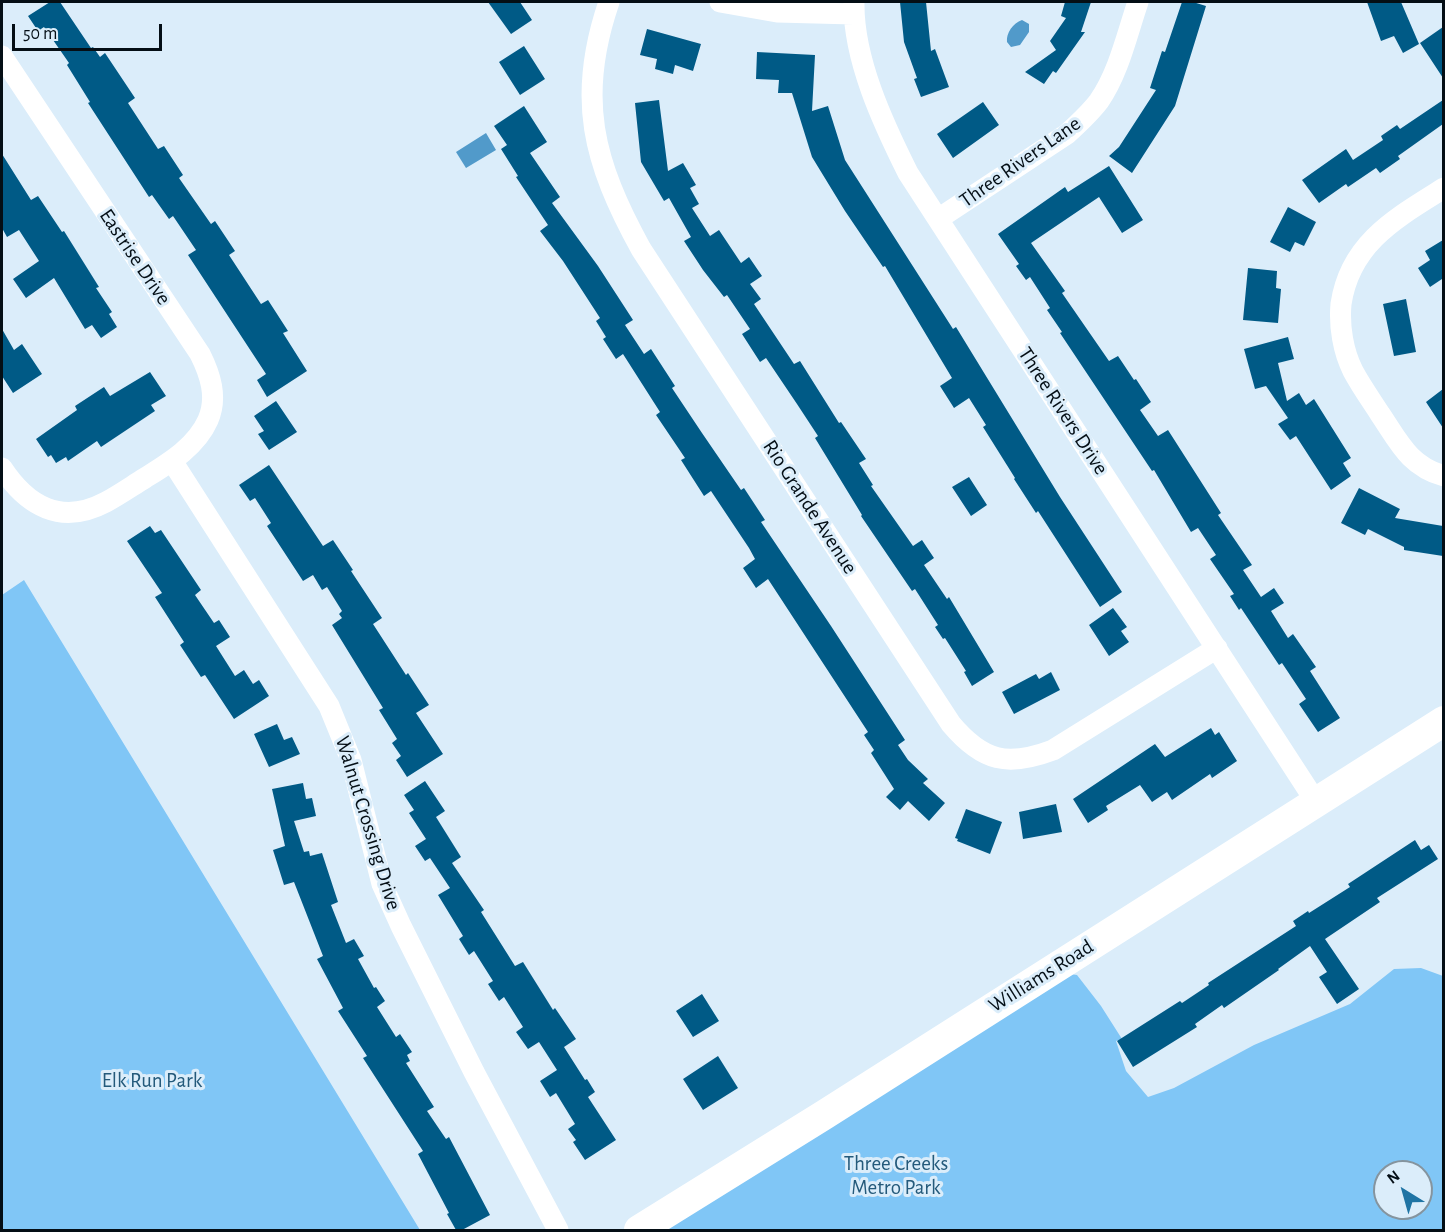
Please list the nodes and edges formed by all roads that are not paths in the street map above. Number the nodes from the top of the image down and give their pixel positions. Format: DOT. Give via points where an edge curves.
graph roads {
  1 [pos="609,2"];
  2 [pos="720,2"];
  3 [pos="1138,2"];
  4 [pos="854,8"];
  5 [pos="2,56"];
  6 [pos="1443,188"];
  7 [pos="938,219"];
  8 [pos="172,461"];
  9 [pos="2,468"];
  10 [pos="1443,476"];
  11 [pos="1217,648"];
  12 [pos="1443,721"];
  13 [pos="1316,802"];
  14 [pos="558,1230"];
  15 [pos="639,1230"];
  1 -- 11 [label="street, Rio Grande Avenue" via="599,30 591,82 597,146 616,200 641,249 965,740 998,758 1016,760 1053,750"];
  2 -- 4 [label="street" via="777,12"];
  3 -- 7 [label="street, Three Rivers Lane" via="1110,80 1084,118 1067,134"];
  4 -- 7 [label="street, Three Rivers Drive" via="873,97 908,173"];
  5 -- 8 [label="street, Eastrise Drive" via="207,369 212,386 208,419 188,447"];
  6 -- 10 [label="street" via="1385,227 1359,254 1343,293 1341,330 1353,370 1407,455 1431,473"];
  7 -- 11 [label="street, Three Rivers Drive"];
  8 -- 9 [label="street, Eastrise Drive" via="104,503 70,512 52,511 35,504 21,494"];
  8 -- 14 [label="street, Walnut Crossing Drive" via="329,706 351,760 382,884 474,1072"];
  11 -- 13 [label="street, Three Rivers Drive"];
  12 -- 13 [label="main road, Williams Road"];
  13 -- 15 [label="main road, Williams Road"];
}
